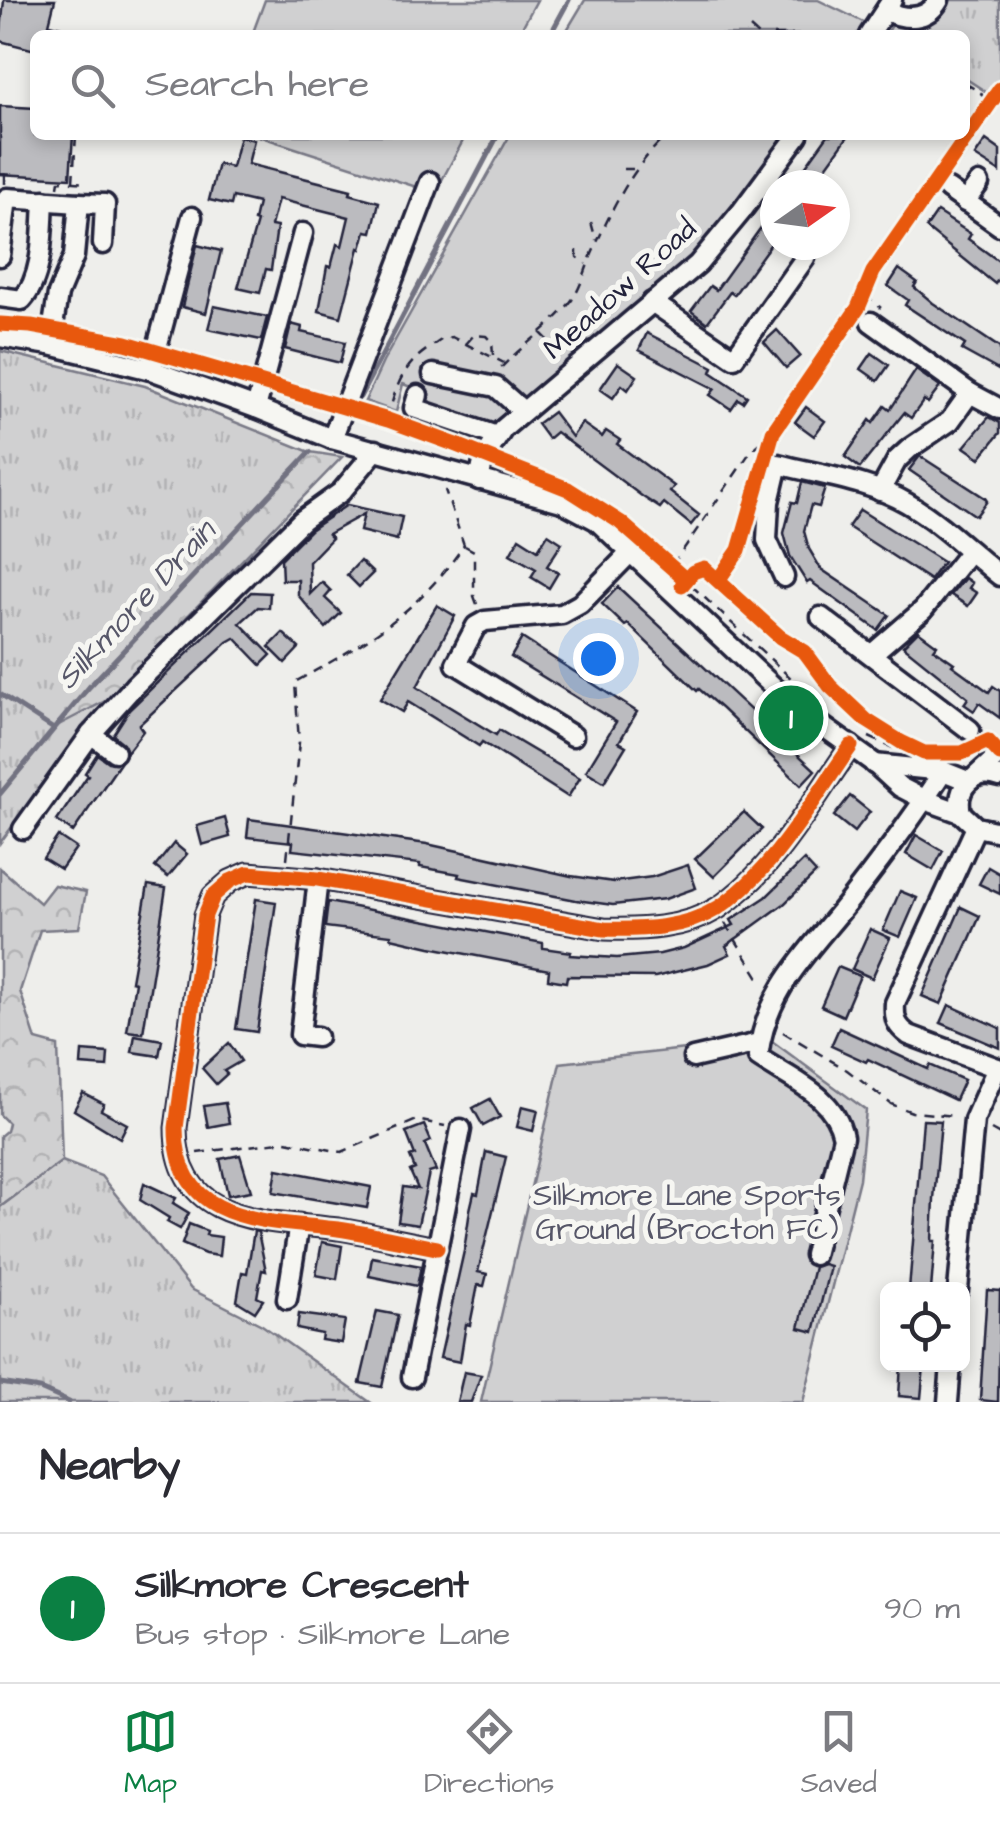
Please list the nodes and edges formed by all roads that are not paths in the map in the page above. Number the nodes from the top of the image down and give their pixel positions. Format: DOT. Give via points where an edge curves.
graph roads {
  1 [pos="939,0"];
  2 [pos="889,5"];
  3 [pos="872,30"];
  4 [pos="794,140"];
  5 [pos="430,182"];
  6 [pos="979,183"];
  7 [pos="948,190"];
  8 [pos="51,194"];
  9 [pos="966,202"];
  10 [pos="79,203"];
  11 [pos="192,218"];
  12 [pos="1000,226"];
  13 [pos="302,234"];
  14 [pos="103,244"];
  15 [pos="0,256"];
  16 [pos="804,260"];
  17 [pos="0,298"];
  18 [pos="652,302"];
  19 [pos="872,322"];
  20 [pos="0,337"];
  21 [pos="50,344"];
  22 [pos="151,370"];
  23 [pos="433,374"];
  24 [pos="970,393"];
  25 [pos="418,395"];
  26 [pos="256,408"];
  27 [pos="1000,408"];
  28 [pos="523,411"];
  29 [pos="496,436"];
  30 [pos="332,439"];
  31 [pos="376,450"];
  32 [pos="479,480"];
  33 [pos="880,491"];
  34 [pos="970,551"];
  35 [pos="631,552"];
  36 [pos="1000,576"];
  37 [pos="784,577"];
  38 [pos="821,617"];
  39 [pos="872,654"];
  40 [pos="970,730"];
  41 [pos="91,734"];
  42 [pos="861,734"];
  43 [pos="574,736"];
  44 [pos="116,752"];
  45 [pos="1000,754"];
  46 [pos="874,764"];
  47 [pos="943,772"];
  48 [pos="1000,777"];
  49 [pos="972,778"];
  50 [pos="924,800"];
  51 [pos="962,813"];
  52 [pos="23,828"];
  53 [pos="992,829"];
  54 [pos="318,879"];
  55 [pos="317,1037"];
  56 [pos="759,1044"];
  57 [pos="693,1058"];
  58 [pos="998,1068"];
  59 [pos="461,1128"];
  60 [pos="299,1224"];
  61 [pos="438,1248"];
  62 [pos="814,1255"];
  63 [pos="959,1282"];
  64 [pos="287,1299"];
  65 [pos="951,1372"];
  66 [pos="412,1377"];
  67 [pos="948,1402"];
  1 -- 2 [label="street" via="924,15 904,17"];
  2 -- 3 [label="street"];
  4 -- 18 [label="street, Meadow Road" via="698,264"];
  5 -- 30 [label="street"];
  6 -- 9 [label="street"];
  7 -- 9 [label="street"];
  8 -- 10 [label="street"];
  8 -- 15 [label="street" via="8,198"];
  8 -- 17 [label="street" via="27,296"];
  9 -- 12 [label="street"];
  10 -- 14 [label="street" via="105,204"];
  10 -- 21 [label="street" via="74,256 58,294"];
  11 -- 22 [label="street"];
  13 -- 26 [label="street"];
  16 -- 18 [label="street" via="734,358"];
  18 -- 28 [label="street, Meadow Road"];
  19 -- 24 [label="street"];
  20 -- 21 [label="street"];
  21 -- 22 [label="street"];
  22 -- 26 [label="street"];
  23 -- 28 [label="street" via="487,385"];
  24 -- 27 [label="street"];
  24 -- 33 [label="street" via="950,422 897,460"];
  25 -- 29 [label="street" via="414,408"];
  26 -- 30 [label="street"];
  28 -- 29 [label="street, Meadow Road"];
  29 -- 32 [label="street, Meadow Road"];
  30 -- 31 [label="street"];
  31 -- 32 [label="street"];
  31 -- 41 [label="street" via="341,492 302,520"];
  32 -- 35 [label="street" via="562,502 596,520"];
  33 -- 34 [label="street"];
  33 -- 37 [label="street" via="772,460 767,540"];
  34 -- 36 [label="street"];
  34 -- 39 [label="street" via="923,610"];
  35 -- 42 [label="street" via="793,704"];
  35 -- 43 [label="street" via="562,614 476,626 456,664"];
  38 -- 39 [label="street"];
  39 -- 40 [label="street"];
  41 -- 44 [label="street"];
  41 -- 52 [label="street"];
  42 -- 46 [label="street"];
  42 -- 54 [label="street" via="755,876 716,909 676,924 604,929"];
  45 -- 49 [label="street"];
  46 -- 47 [label="street"];
  46 -- 50 [label="street"];
  47 -- 49 [label="street"];
  47 -- 50 [label="street"];
  48 -- 49 [label="street"];
  49 -- 51 [label="street" via="960,796"];
  50 -- 51 [label="street"];
  50 -- 56 [label="street" via="784,980"];
  51 -- 53 [label="street"];
  53 -- 58 [label="street" via="895,1003 894,1018 909,1036"];
  54 -- 55 [label="street" via="300,1036"];
  54 -- 60 [label="street" via="248,873 213,896 176,1128 176,1156 186,1179 210,1202 236,1215"];
  56 -- 57 [label="street"];
  56 -- 62 [label="street" via="758,1057 811,1091 839,1119 843,1137"];
  58 -- 63 [label="street" via="974,1120"];
  59 -- 61 [label="street"];
  60 -- 61 [label="street"];
  60 -- 64 [label="street"];
  61 -- 66 [label="street"];
  65 -- 67 [label="street"];
}
